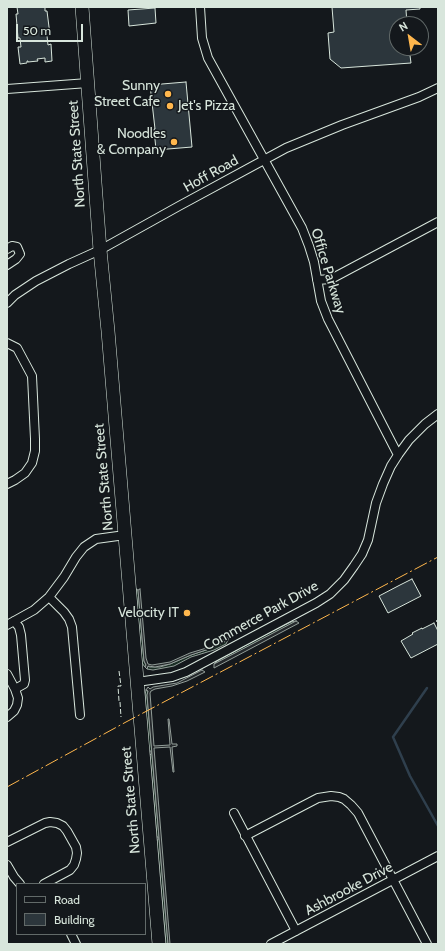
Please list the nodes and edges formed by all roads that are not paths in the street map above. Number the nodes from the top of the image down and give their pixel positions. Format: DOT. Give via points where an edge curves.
graph roads {
  1 [pos="82,7"];
  2 [pos="200,7"];
  3 [pos="88,83"];
  4 [pos="438,88"];
  5 [pos="7,89"];
  6 [pos="264,159"];
  7 [pos="438,222"];
  8 [pos="7,249"];
  9 [pos="100,250"];
  10 [pos="7,265"];
  11 [pos="317,280"];
  12 [pos="7,303"];
  13 [pos="7,342"];
  14 [pos="438,414"];
  15 [pos="398,455"];
  16 [pos="7,484"];
  17 [pos="125,535"];
  18 [pos="49,598"];
  19 [pos="11,623"];
  20 [pos="7,674"];
  21 [pos="137,682"];
  22 [pos="15,689"];
  23 [pos="80,715"];
  24 [pos="7,717"];
  25 [pos="234,813"];
  26 [pos="246,836"];
  27 [pos="7,842"];
  28 [pos="438,856"];
  29 [pos="7,865"];
  30 [pos="393,880"];
  31 [pos="19,883"];
  32 [pos="46,883"];
  33 [pos="296,931"];
  34 [pos="72,935"];
  35 [pos="76,944"];
  36 [pos="159,944"];
  37 [pos="271,944"];
  38 [pos="427,944"];
  1 -- 3 [label="main road, North State Street"];
  2 -- 6 [label="street, Office Parkway" via="202,38 208,58"];
  3 -- 5 [label="street"];
  3 -- 9 [label="main road, North State Street"];
  4 -- 6 [label="street, Hoff Road" via="342,125"];
  6 -- 9 [label="street, Hoff Road"];
  6 -- 11 [label="street, Office Parkway" via="310,246"];
  7 -- 11 [label="street" via="331,279"];
  8 -- 10 [label="street" via="17,247 20,254"];
  9 -- 12 [label="street, Hoff Road" via="36,282"];
  9 -- 17 [label="main road, North State Street"];
  11 -- 15 [label="street, Office Parkway" via="328,319"];
  13 -- 16 [label="street" via="17,348 32,376 36,439 32,463 25,473"];
  14 -- 15 [label="street, Commerce Park Drive" via="409,440"];
  15 -- 21 [label="street, Commerce Park Drive" via="376,503 368,540 362,554 344,580 330,594 186,672 172,677"];
  17 -- 18 [label="street" via="96,539 84,547"];
  17 -- 21 [label="main road, North State Street"];
  18 -- 19 [label="street"];
  18 -- 23 [label="street" via="64,612 72,627"];
  19 -- 22 [label="street" via="19,627 22,635 25,680 24,684"];
  20 -- 22 [label="street"];
  21 -- 36 [label="main road, North State Street"];
  22 -- 24 [label="street" via="17,705"];
  25 -- 26 [label="street"];
  26 -- 30 [label="street" via="318,798 339,797 358,813"];
  26 -- 33 [label="street"];
  27 -- 32 [label="street" via="50,822 63,826 76,847 76,859 70,870"];
  28 -- 30 [label="street, Ashbrooke Drive"];
  29 -- 31 [label="street"];
  30 -- 33 [label="street, Ashbrooke Drive"];
  30 -- 38 [label="street"];
  33 -- 37 [label="street, Ashbrooke Drive"];
  34 -- 35 [label="street"];
}
